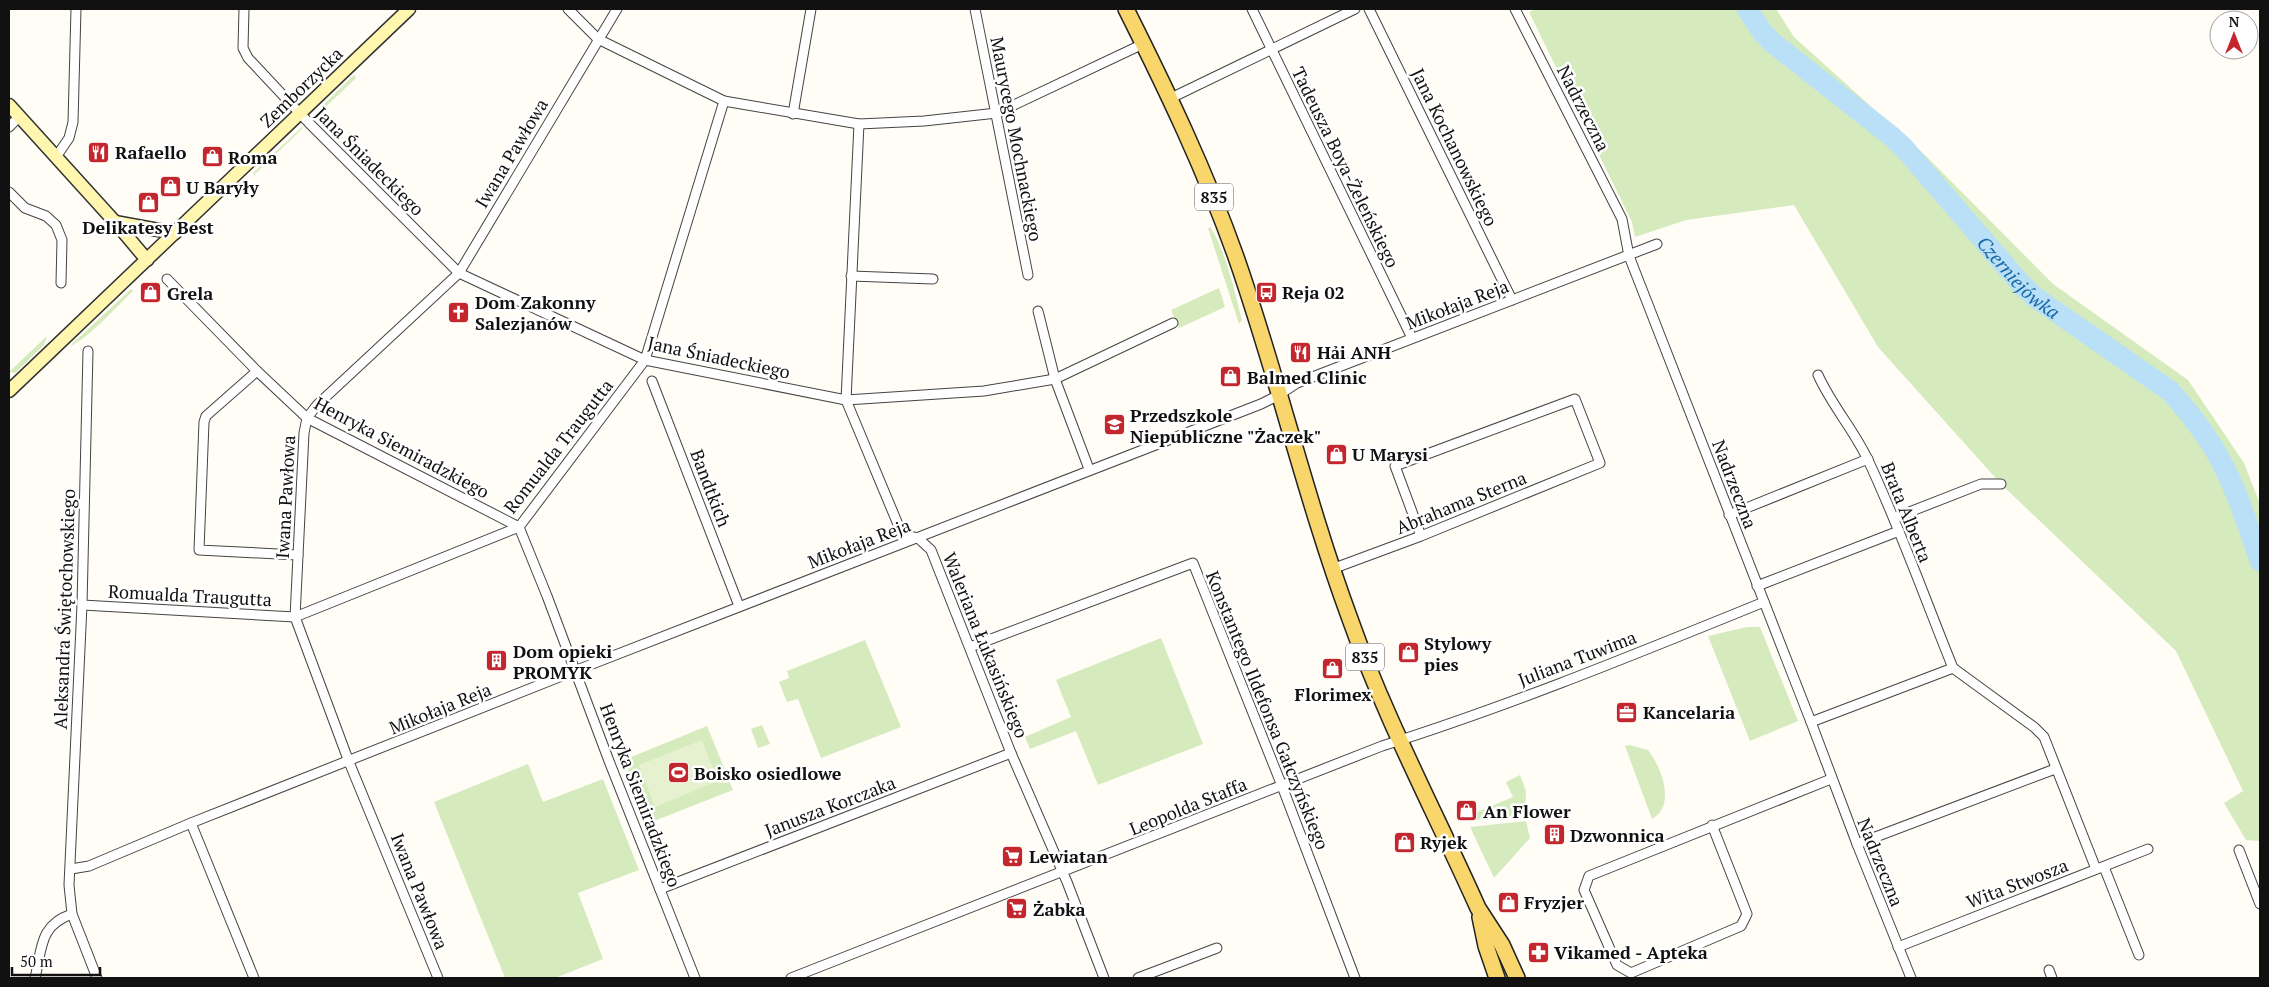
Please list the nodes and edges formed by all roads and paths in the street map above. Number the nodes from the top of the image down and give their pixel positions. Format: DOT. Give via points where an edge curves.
graph roads {
  1 [pos="76,9"];
  2 [pos="244,9"];
  3 [pos="409,9"];
  4 [pos="568,9"];
  5 [pos="617,9"];
  6 [pos="811,9"];
  7 [pos="975,9"];
  8 [pos="1126,9"];
  9 [pos="1252,9"];
  10 [pos="1354,9"];
  11 [pos="1369,9"];
  12 [pos="1515,9"];
  13 [pos="598,39"];
  14 [pos="1144,44"];
  15 [pos="1271,48"];
  16 [pos="1171,98"];
  17 [pos="724,101"];
  18 [pos="9,105"];
  19 [pos="299,113"];
  20 [pos="997,113"];
  21 [pos="793,114"];
  22 [pos="19,117"];
  23 [pos="859,124"];
  24 [pos="9,127"];
  25 [pos="56,156"];
  26 [pos="9,192"];
  27 [pos="116,222"];
  28 [pos="175,233"];
  29 [pos="1657,244"];
  30 [pos="1629,256"];
  31 [pos="147,260"];
  32 [pos="459,274"];
  33 [pos="1028,275"];
  34 [pos="851,276"];
  35 [pos="166,278"];
  36 [pos="934,279"];
  37 [pos="61,283"];
  38 [pos="1512,300"];
  39 [pos="1038,312"];
  40 [pos="1173,323"];
  41 [pos="1412,338"];
  42 [pos="88,351"];
  43 [pos="645,360"];
  44 [pos="258,371"];
  45 [pos="1818,375"];
  46 [pos="1055,379"];
  47 [pos="652,381"];
  48 [pos="9,391"];
  49 [pos="1279,396"];
  50 [pos="846,400"];
  51 [pos="307,418"];
  52 [pos="1868,459"];
  53 [pos="1089,469"];
  54 [pos="2001,484"];
  55 [pos="1729,515"];
  56 [pos="1894,518"];
  57 [pos="519,526"];
  58 [pos="1899,531"];
  59 [pos="1421,536"];
  60 [pos="918,538"];
  61 [pos="298,555"];
  62 [pos="1332,569"];
  63 [pos="1757,586"];
  64 [pos="1764,602"];
  65 [pos="82,605"];
  66 [pos="739,606"];
  67 [pos="295,617"];
  68 [pos="970,647"];
  69 [pos="1952,668"];
  70 [pos="576,670"];
  71 [pos="1811,722"];
  72 [pos="1401,740"];
  73 [pos="1011,753"];
  74 [pos="349,762"];
  75 [pos="2055,769"];
  76 [pos="1831,779"];
  77 [pos="1282,786"];
  78 [pos="191,823"];
  79 [pos="1712,825"];
  80 [pos="1857,844"];
  81 [pos="2148,849"];
  82 [pos="2239,850"];
  83 [pos="2100,868"];
  84 [pos="71,869"];
  85 [pos="1062,873"];
  86 [pos="660,890"];
  87 [pos="2260,904"];
  88 [pos="1478,908"];
  89 [pos="72,914"];
  90 [pos="1898,947"];
  91 [pos="1217,948"];
  92 [pos="2139,955"];
  93 [pos="35,978"];
  94 [pos="97,978"];
  95 [pos="254,978"];
  96 [pos="438,978"];
  97 [pos="695,978"];
  98 [pos="791,978"];
  99 [pos="1104,978"];
  100 [pos="1138,978"];
  101 [pos="1355,978"];
  102 [pos="1497,978"];
  103 [pos="1517,978"];
  104 [pos="1911,978"];
  1 -- 25 [label="street" via="73,122 69,138"];
  2 -- 19 [label="street, Jana Śniadeckiego" via="245,53"];
  3 -- 19 [label="street, Zemborzycka"];
  4 -- 13 [label="street"];
  5 -- 13 [label="street, Iwana Pawłowa"];
  6 -- 21 [label="street"];
  7 -- 20 [label="street, Maurycego Mochnackiego"];
  8 -- 14 [label="main road, 835"];
  9 -- 15 [label="street, Tadeusza Boya-Żeleńskiego"];
  10 -- 15 [label="street"];
  11 -- 38 [label="street, Jana Kochanowskiego"];
  12 -- 30 [label="street, Nadrzeczna" via="1622,219"];
  13 -- 17 [label="street"];
  13 -- 32 [label="street, Iwana Pawłowa"];
  14 -- 16 [label="main road, 835"];
  14 -- 20 [label="street"];
  15 -- 16 [label="street"];
  15 -- 41 [label="street, Tadeusza Boya-Żeleńskiego"];
  16 -- 49 [label="main road, 835" via="1231,242"];
  17 -- 21 [label="street"];
  17 -- 43 [label="street, Romualda Traugutta"];
  18 -- 22 [label="street"];
  19 -- 28 [label="street, Zemborzycka"];
  19 -- 32 [label="street, Jana Śniadeckiego"];
  20 -- 23 [label="street"];
  20 -- 33 [label="street, Maurycego Mochnackiego"];
  21 -- 23 [label="street"];
  22 -- 24 [label="street"];
  22 -- 25 [label="street"];
  23 -- 34 [label="street, Waleriana Łukasińskiego"];
  25 -- 27 [label="street"];
  26 -- 37 [label="street" via="24,208 46,216 56,225 62,240"];
  27 -- 28 [label="street"];
  27 -- 31 [label="street"];
  28 -- 31 [label="street, Zemborzycka"];
  29 -- 30 [label="street, Mikołaja Reja"];
  30 -- 38 [label="street, Mikołaja Reja"];
  30 -- 55 [label="street, Nadrzeczna"];
  31 -- 48 [label="street, Zemborzycka"];
  32 -- 43 [label="street, Jana Śniadeckiego"];
  32 -- 51 [label="street, Iwana Pawłowa"];
  34 -- 36 [label="street"];
  34 -- 50 [label="street, Waleriana Łukasińskiego"];
  35 -- 44 [label="street, Henryka Siemiradzkiego"];
  38 -- 41 [label="street, Mikołaja Reja"];
  39 -- 46 [label="street"];
  40 -- 46 [label="street, Jana Śniadeckiego"];
  41 -- 49 [label="street, Mikołaja Reja" via="1296,383"];
  42 -- 65 [label="street, Aleksandra Świętochowskiego"];
  43 -- 50 [label="street, Jana Śniadeckiego"];
  43 -- 57 [label="street, Romualda Traugutta"];
  44 -- 51 [label="street, Henryka Siemiradzkiego"];
  44 -- 61 [label="street" via="206,416 204,422 200,550"];
  45 -- 52 [label="street, Brata Alberta"];
  46 -- 50 [label="street, Jana Śniadeckiego" via="984,391"];
  46 -- 53 [label="street"];
  47 -- 66 [label="street, Bandtkich"];
  49 -- 53 [label="street, Mikołaja Reja"];
  49 -- 62 [label="main road, 835"];
  50 -- 60 [label="street, Waleriana Łukasińskiego" via="902,534"];
  51 -- 57 [label="street, Henryka Siemiradzkiego"];
  51 -- 61 [label="street, Iwana Pawłowa"];
  52 -- 55 [label="street"];
  52 -- 56 [label="street, Brata Alberta"];
  53 -- 60 [label="street, Mikołaja Reja"];
  54 -- 56 [label="street" via="1981,484"];
  55 -- 63 [label="street, Nadrzeczna"];
  56 -- 58 [label="street, Brata Alberta"];
  57 -- 67 [label="street, Romualda Traugutta"];
  57 -- 70 [label="street, Henryka Siemiradzkiego"];
  58 -- 63 [label="street"];
  58 -- 69 [label="street, Brata Alberta"];
  59 -- 59 [label="street, Abrahama Sterna" via="1600,463 1575,399 1395,466"];
  59 -- 62 [label="street, Abrahama Sterna"];
  60 -- 66 [label="street, Mikołaja Reja"];
  60 -- 68 [label="street, Waleriana Łukasińskiego" via="931,550"];
  61 -- 67 [label="street, Iwana Pawłowa"];
  62 -- 72 [label="main road, 835" via="1359,644"];
  63 -- 64 [label="street, Nadrzeczna"];
  64 -- 71 [label="street, Nadrzeczna"];
  64 -- 72 [label="street, Juliana Tuwima" via="1490,710"];
  65 -- 67 [label="street, Romualda Traugutta"];
  65 -- 84 [label="street, Aleksandra Świętochowskiego"];
  66 -- 70 [label="street, Mikołaja Reja"];
  67 -- 74 [label="street, Iwana Pawłowa"];
  68 -- 73 [label="street, Waleriana Łukasińskiego"];
  68 -- 77 [label="street, Konstantego Ildefonsa Gałczyńskiego" via="1193,563"];
  69 -- 71 [label="street"];
  69 -- 75 [label="street" via="2034,727 2044,738"];
  70 -- 74 [label="street, Mikołaja Reja"];
  70 -- 86 [label="street, Henryka Siemiradzkiego"];
  71 -- 76 [label="street, Nadrzeczna"];
  72 -- 77 [label="street, Leopolda Staffa"];
  72 -- 88 [label="main road, 835"];
  73 -- 85 [label="street, Waleriana Łukasińskiego"];
  73 -- 86 [label="street, Janusza Korczaka"];
  74 -- 78 [label="street, Mikołaja Reja"];
  74 -- 96 [label="street, Iwana Pawłowa"];
  75 -- 80 [label="street"];
  75 -- 83 [label="street"];
  76 -- 79 [label="street"];
  76 -- 80 [label="street, Nadrzeczna"];
  77 -- 85 [label="street, Leopolda Staffa"];
  77 -- 101 [label="street, Konstantego Ildefonsa Gałczyńskiego"];
  78 -- 84 [label="street, Mikołaja Reja" via="89,866"];
  78 -- 95 [label="street"];
  79 -- 79 [label="street" via="1747,914 1741,926 1631,973 1616,965 1584,890 1589,876"];
  80 -- 90 [label="street, Nadrzeczna"];
  81 -- 83 [label="street, Wita Stwosza"];
  82 -- 87 [label="street"];
  83 -- 90 [label="street, Wita Stwosza"];
  83 -- 92 [label="street"];
  84 -- 89 [label="street, Aleksandra Świętochowskiego" via="69,892"];
  85 -- 98 [label="street, Leopolda Staffa"];
  85 -- 99 [label="street, Waleriana Łukasińskiego"];
  86 -- 97 [label="street, Henryka Siemiradzkiego"];
  88 -- 102 [label="main road, 835"];
  88 -- 103 [label="main road, 835" via="1502,944"];
  89 -- 93 [label="street" via="59,918 46,930"];
  89 -- 94 [label="street, Aleksandra Świętochowskiego"];
  90 -- 104 [label="street, Nadrzeczna"];
  91 -- 100 [label="street"];
}
